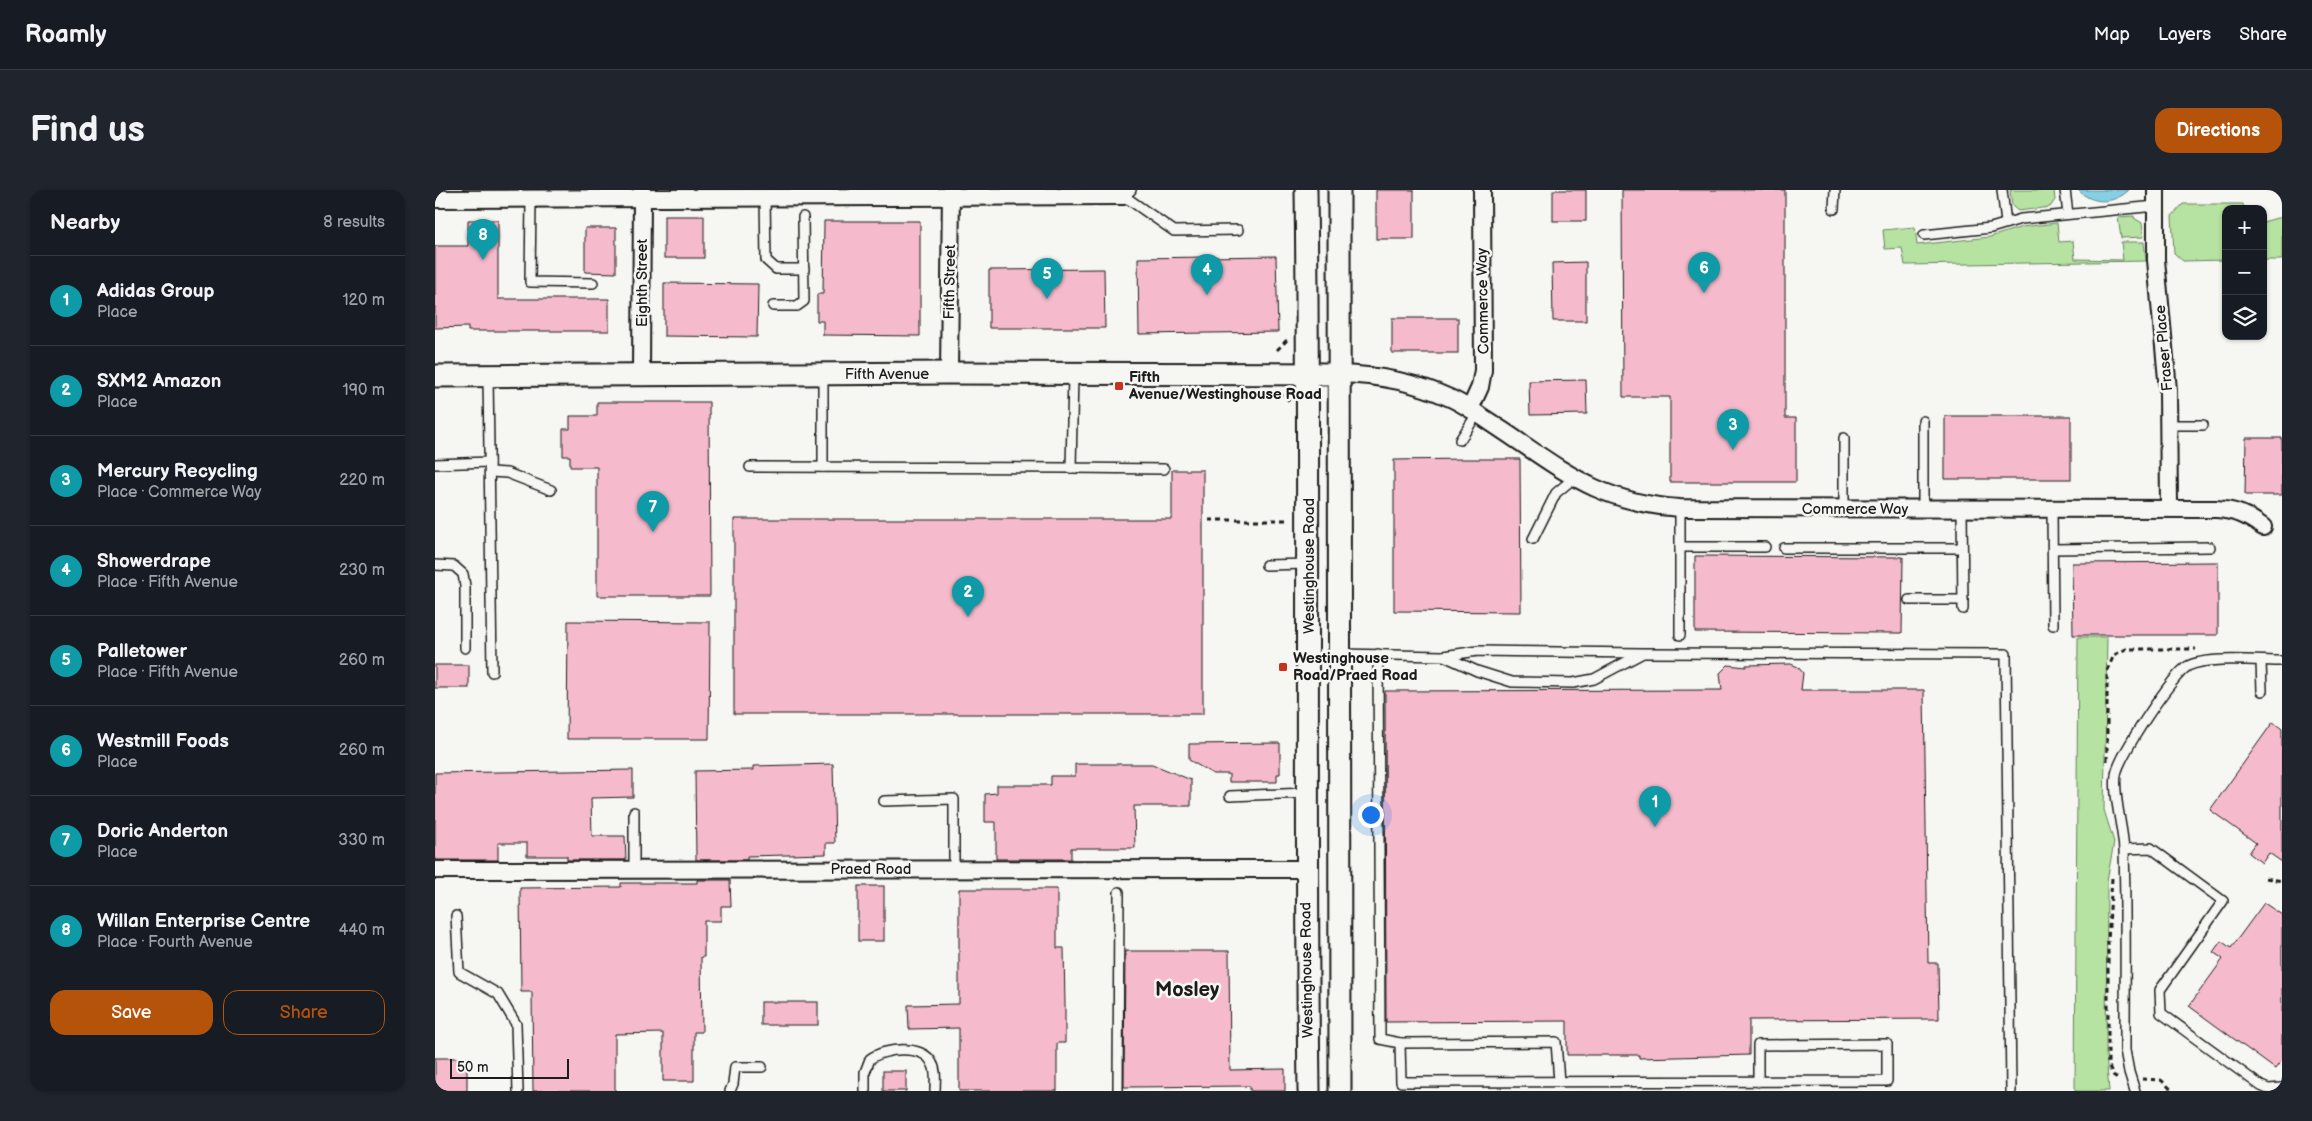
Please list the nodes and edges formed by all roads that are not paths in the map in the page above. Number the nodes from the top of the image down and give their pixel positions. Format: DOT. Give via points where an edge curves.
graph roads {
  1 [pos="1306,190"];
  2 [pos="1339,190"];
  3 [pos="1482,190"];
  4 [pos="1835,190"];
  5 [pos="2002,190"];
  6 [pos="2065,190"];
  7 [pos="951,193"];
  8 [pos="1038,193"];
  9 [pos="1127,193"];
  10 [pos="578,194"];
  11 [pos="642,194"];
  12 [pos="715,194"];
  13 [pos="765,198"];
  14 [pos="2156,198"];
  15 [pos="435,199"];
  16 [pos="531,199"];
  17 [pos="1834,209"];
  18 [pos="2069,214"];
  19 [pos="803,216"];
  20 [pos="2006,223"];
  21 [pos="1238,230"];
  22 [pos="1924,235"];
  23 [pos="804,268"];
  24 [pos="593,282"];
  25 [pos="773,306"];
  26 [pos="949,373"];
  27 [pos="823,374"];
  28 [pos="1309,374"];
  29 [pos="1339,374"];
  30 [pos="641,375"];
  31 [pos="1073,375"];
  32 [pos="435,376"];
  33 [pos="488,376"];
  34 [pos="1474,411"];
  35 [pos="1923,422"];
  36 [pos="2168,425"];
  37 [pos="2203,425"];
  38 [pos="1844,438"];
  39 [pos="1460,440"];
  40 [pos="489,462"];
  41 [pos="435,464"];
  42 [pos="750,467"];
  43 [pos="823,468"];
  44 [pos="1071,468"];
  45 [pos="1164,469"];
  46 [pos="489,472"];
  47 [pos="1574,478"];
  48 [pos="551,490"];
  49 [pos="2169,507"];
  50 [pos="1680,508"];
  51 [pos="1962,508"];
  52 [pos="2052,508"];
  53 [pos="1844,509"];
  54 [pos="1923,509"];
  55 [pos="2263,527"];
  56 [pos="1533,539"];
  57 [pos="1680,547"];
  58 [pos="1765,547"];
  59 [pos="2210,547"];
  60 [pos="1784,548"];
  61 [pos="1962,548"];
  62 [pos="2053,549"];
  63 [pos="1340,563"];
  64 [pos="1309,564"];
  65 [pos="435,565"];
  66 [pos="1266,566"];
  67 [pos="1909,600"];
  68 [pos="2053,626"];
  69 [pos="1680,635"];
  70 [pos="465,648"];
  71 [pos="1642,653"];
  72 [pos="1309,654"];
  73 [pos="1340,654"];
  74 [pos="1378,654"];
  75 [pos="1443,656"];
  76 [pos="2261,661"];
  77 [pos="2282,661"];
  78 [pos="491,672"];
  79 [pos="2262,691"];
  80 [pos="1306,793"];
  81 [pos="1230,796"];
  82 [pos="884,801"];
  83 [pos="634,812"];
  84 [pos="2123,849"];
  85 [pos="634,869"];
  86 [pos="955,869"];
  87 [pos="1306,869"];
  88 [pos="435,870"];
  89 [pos="1119,892"];
  90 [pos="456,916"];
  91 [pos="1400,1043"];
  92 [pos="762,1067"];
  93 [pos="1559,1082"];
  94 [pos="1758,1082"];
  95 [pos="2282,1088"];
  96 [pos="518,1091"];
  97 [pos="729,1091"];
  98 [pos="865,1091"];
  99 [pos="935,1091"];
  100 [pos="1118,1091"];
  101 [pos="1309,1091"];
  102 [pos="1340,1091"];
  103 [pos="2011,1091"];
  104 [pos="2135,1091"];
  1 -- 28 [label="street, Westinghouse Road"];
  2 -- 29 [label="street, Westinghouse Road"];
  3 -- 34 [label="street, Commerce Way" via="1483,370"];
  4 -- 17 [label="lane"];
  5 -- 20 [label="lane"];
  6 -- 18 [label="lane"];
  7 -- 8 [label="street"];
  7 -- 13 [label="street"];
  7 -- 26 [label="street, Fifth Street"];
  8 -- 9 [label="street"];
  9 -- 21 [label="lane" via="1175,231"];
  10 -- 11 [label="street"];
  10 -- 16 [label="street"];
  11 -- 12 [label="street"];
  11 -- 30 [label="street, Eighth Street"];
  12 -- 13 [label="street"];
  13 -- 23 [label="lane" via="766,260 775,269"];
  14 -- 18 [label="lane"];
  14 -- 36 [label="street, Fraser Place" via="2156,260 2168,390"];
  15 -- 16 [label="street"];
  16 -- 24 [label="lane" via="530,282"];
  18 -- 20 [label="lane"];
  19 -- 23 [label="lane"];
  20 -- 22 [label="lane" via="1991,228"];
  23 -- 25 [label="lane" via="802,304"];
  26 -- 27 [label="street, Fifth Avenue"];
  26 -- 31 [label="street, Fifth Avenue"];
  27 -- 30 [label="street, Fifth Avenue"];
  27 -- 43 [label="lane"];
  28 -- 29 [label="street, Fifth Avenue"];
  28 -- 31 [label="street, Fifth Avenue"];
  28 -- 64 [label="street, Westinghouse Road"];
  29 -- 34 [label="street, Commerce Way" via="1402,382 1434,392"];
  29 -- 63 [label="street, Westinghouse Road"];
  30 -- 33 [label="street, Fifth Avenue"];
  31 -- 44 [label="lane"];
  32 -- 33 [label="street, Fifth Avenue"];
  33 -- 40 [label="lane"];
  34 -- 39 [label="lane"];
  34 -- 47 [label="street, Commerce Way"];
  35 -- 54 [label="lane"];
  36 -- 37 [label="lane"];
  36 -- 49 [label="street, Fraser Place"];
  38 -- 53 [label="lane"];
  40 -- 41 [label="lane"];
  40 -- 46 [label="lane"];
  42 -- 43 [label="lane"];
  43 -- 44 [label="lane"];
  44 -- 45 [label="lane"];
  46 -- 48 [label="lane" via="507,473"];
  46 -- 78 [label="lane"];
  47 -- 50 [label="street, Commerce Way" via="1622,500"];
  47 -- 56 [label="lane" via="1556,493"];
  49 -- 52 [label="street, Commerce Way"];
  49 -- 55 [label="street, Commerce Way" via="2233,510"];
  50 -- 53 [label="street, Commerce Way"];
  50 -- 57 [label="lane"];
  51 -- 52 [label="street, Commerce Way"];
  51 -- 54 [label="street, Commerce Way"];
  51 -- 61 [label="lane"];
  52 -- 62 [label="lane"];
  53 -- 54 [label="street, Commerce Way"];
  57 -- 58 [label="lane"];
  57 -- 69 [label="lane"];
  59 -- 62 [label="lane"];
  60 -- 61 [label="lane"];
  61 -- 67 [label="lane" via="1963,604"];
  62 -- 68 [label="lane"];
  63 -- 64 [label="street"];
  63 -- 73 [label="street, Westinghouse Road"];
  64 -- 66 [label="lane"];
  64 -- 72 [label="street, Westinghouse Road"];
  65 -- 70 [label="lane" via="454,566 463,574"];
  71 -- 75 [label="lane" via="1478,651"];
  71 -- 75 [label="lane" via="1594,679 1563,683 1512,682"];
  71 -- 103 [label="lane" via="2006,654"];
  72 -- 73 [label="street"];
  72 -- 80 [label="street, Westinghouse Road"];
  73 -- 74 [label="lane"];
  73 -- 102 [label="street, Westinghouse Road"];
  74 -- 75 [label="lane"];
  74 -- 91 [label="lane" via="1380,1039"];
  76 -- 77 [label="lane"];
  76 -- 79 [label="lane"];
  76 -- 84 [label="lane" via="2205,661 2188,666 2176,676 2117,768"];
  80 -- 81 [label="lane"];
  80 -- 87 [label="street, Westinghouse Road"];
  82 -- 86 [label="lane" via="954,799"];
  83 -- 85 [label="lane"];
  84 -- 95 [label="lane" via="2151,848 2223,902 2160,990 2161,1013 2261,1086 2268,1090"];
  84 -- 104 [label="lane" via="2125,1050"];
  85 -- 86 [label="street, Praed Road"];
  85 -- 88 [label="street, Praed Road"];
  86 -- 87 [label="street, Praed Road"];
  87 -- 101 [label="street, Westinghouse Road"];
  89 -- 100 [label="lane"];
  90 -- 96 [label="lane" via="459,972 498,994 517,1024"];
  91 -- 93 [label="lane" via="1556,1042"];
  91 -- 93 [label="lane" via="1401,1082"];
  92 -- 97 [label="lane" via="735,1067"];
  93 -- 94 [label="lane"];
  94 -- 94 [label="lane" via="1887,1081 1887,1044 1758,1045"];
  98 -- 99 [label="lane" via="865,1072 870,1059 883,1052 907,1051 925,1055 932,1061"];
}
